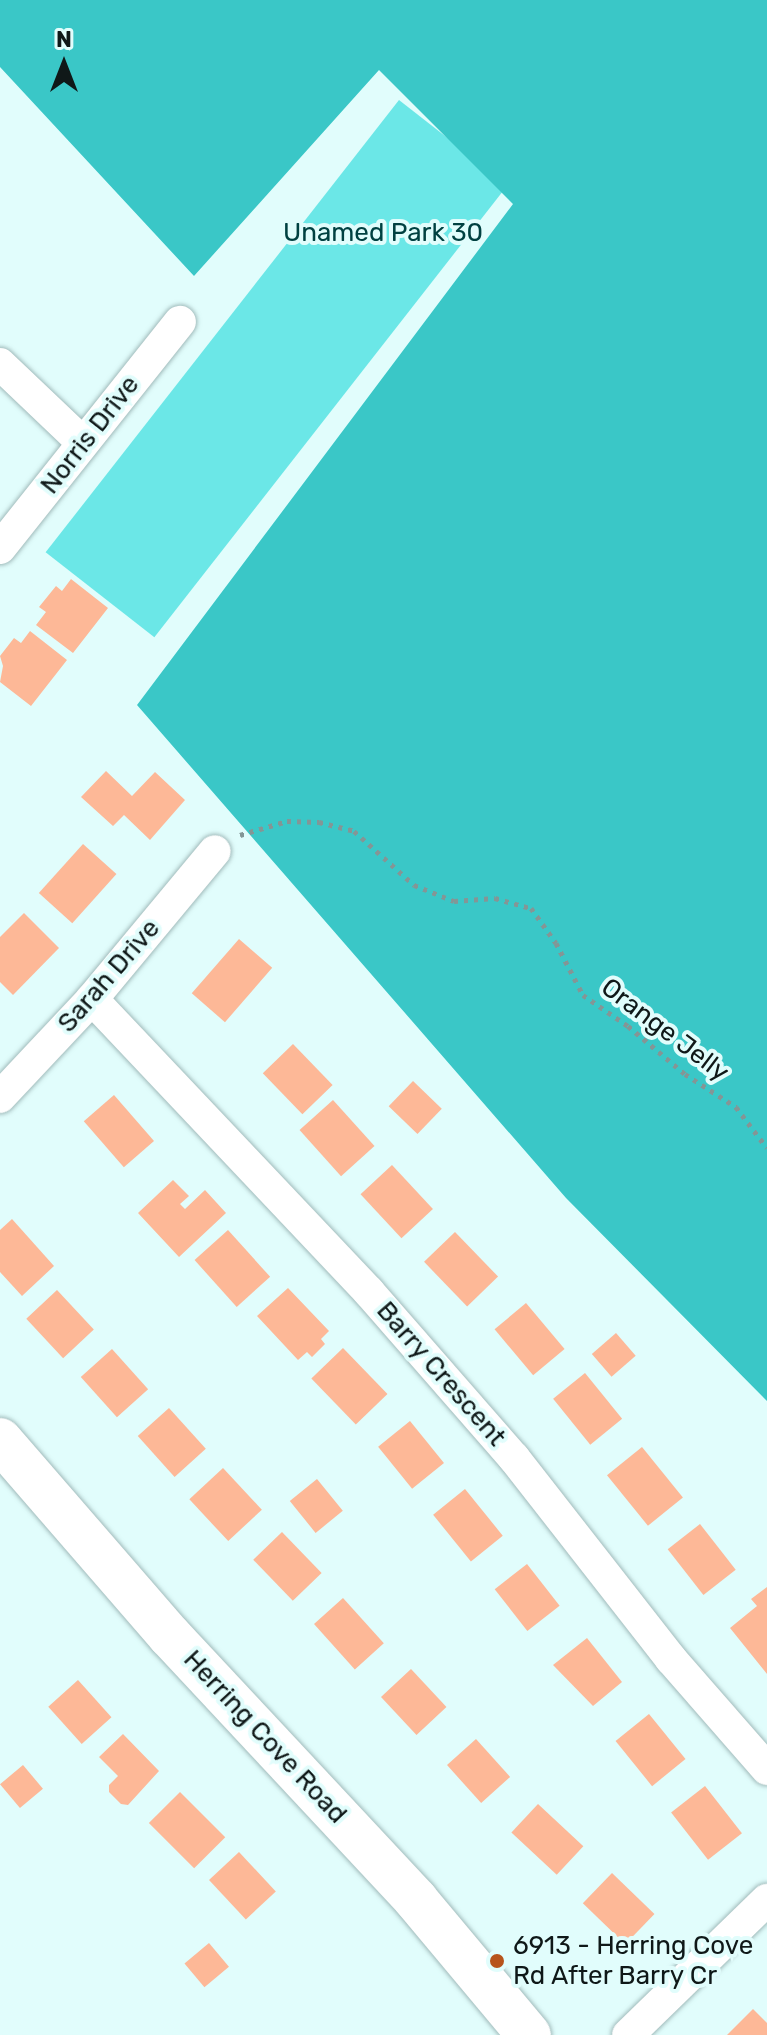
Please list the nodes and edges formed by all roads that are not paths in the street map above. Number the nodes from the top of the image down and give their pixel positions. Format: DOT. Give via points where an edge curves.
graph roads {
  1 [pos="180,322"];
  2 [pos="0,364"];
  3 [pos="82,442"];
  4 [pos="0,548"];
  5 [pos="215,851"];
  6 [pos="92,999"];
  7 [pos="0,1097"];
  8 [pos="0,1440"];
  9 [pos="767,1769"];
  10 [pos="767,1900"];
  11 [pos="529,2035"];
  12 [pos="628,2035"];
  1 -- 3 [label="street, Norris Drive"];
  2 -- 3 [label="street"];
  3 -- 4 [label="street, Norris Drive"];
  5 -- 6 [label="street, Sarah Drive"];
  6 -- 7 [label="street, Sarah Drive"];
  6 -- 9 [label="street, Barry Crescent" via="390,1316 514,1458 671,1659"];
  8 -- 11 [label="main road, Herring Cove Road" via="170,1636 416,1900"];
  10 -- 12 [label="street"];
}
